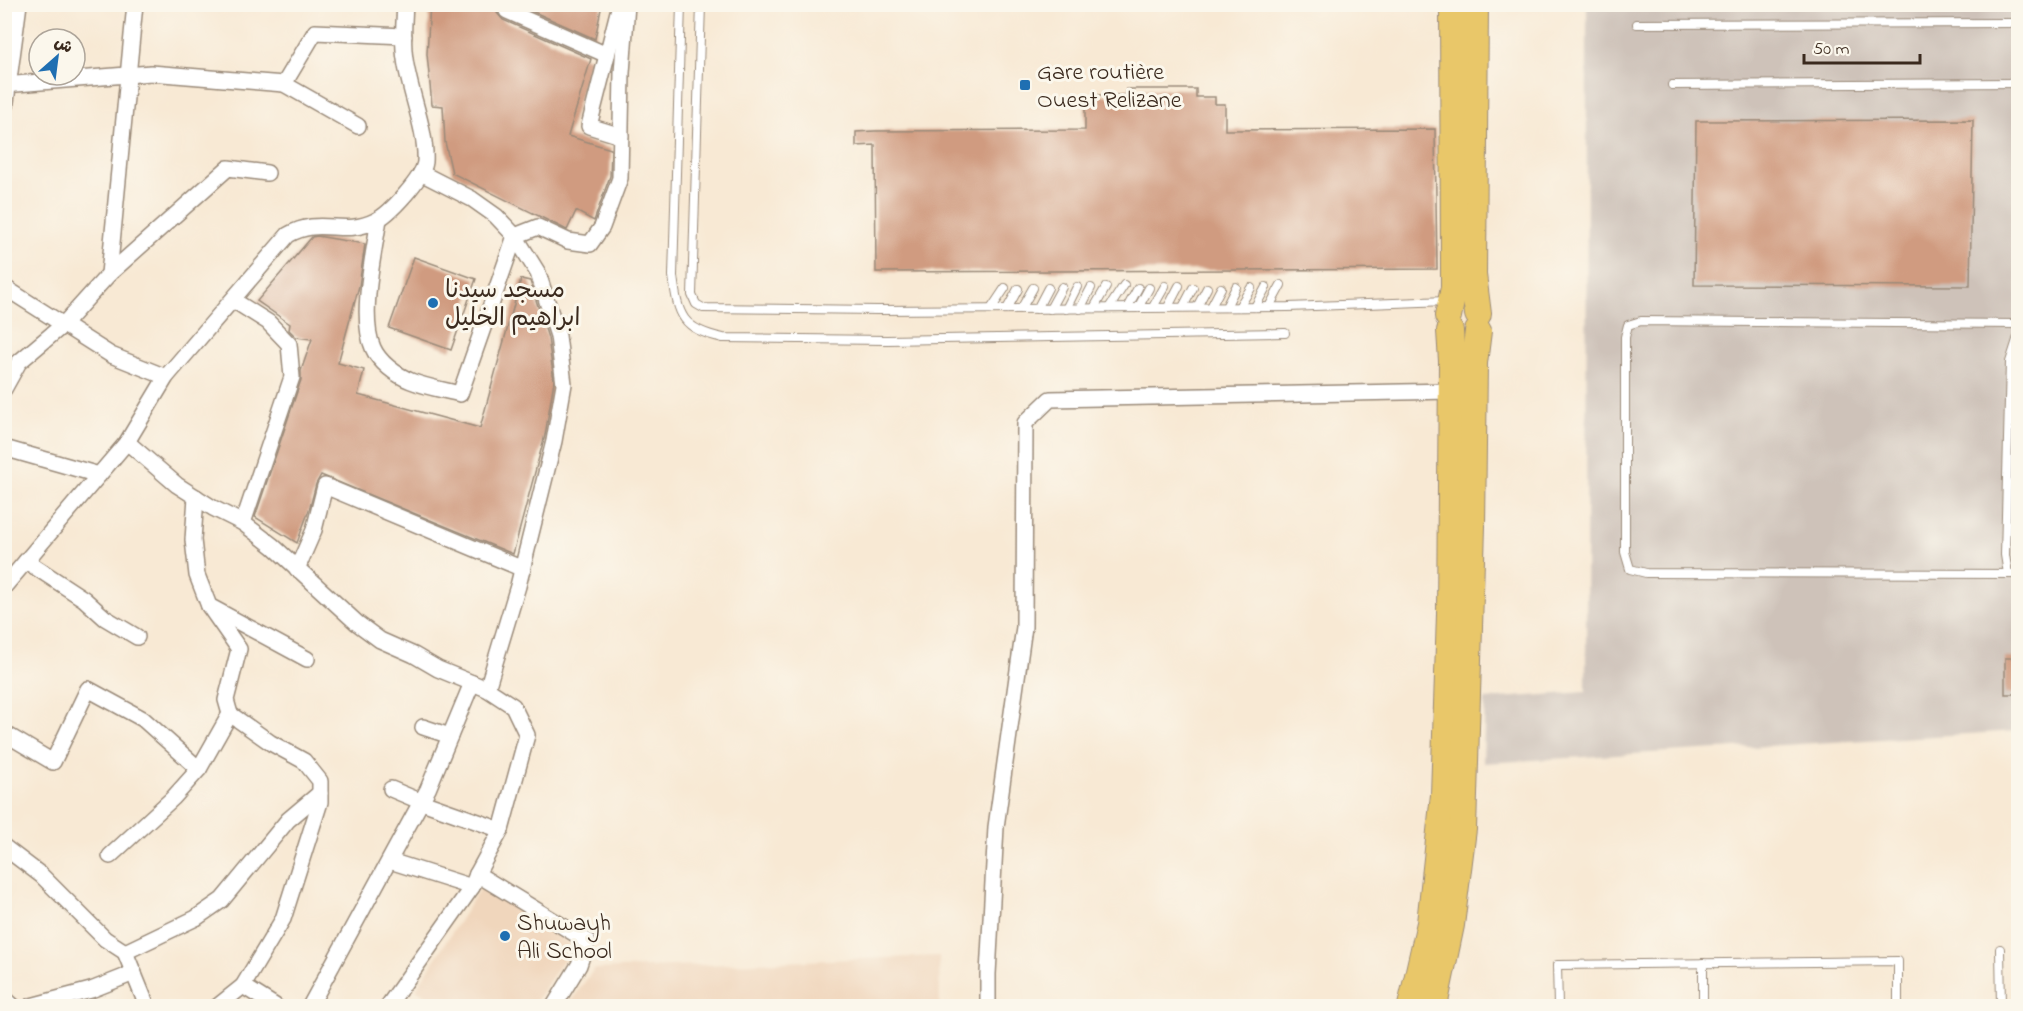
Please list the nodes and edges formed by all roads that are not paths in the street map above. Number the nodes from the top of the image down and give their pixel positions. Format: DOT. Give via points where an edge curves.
graph roads {
  1 [pos="20,4"];
  2 [pos="135,4"];
  3 [pos="405,4"];
  4 [pos="620,4"];
  5 [pos="627,4"];
  6 [pos="681,4"];
  7 [pos="700,4"];
  8 [pos="1453,4"];
  9 [pos="1475,4"];
  10 [pos="507,11"];
  11 [pos="2019,23"];
  12 [pos="1637,24"];
  13 [pos="404,36"];
  14 [pos="607,55"];
  15 [pos="127,75"];
  16 [pos="2019,82"];
  17 [pos="284,84"];
  18 [pos="7,85"];
  19 [pos="1672,85"];
  20 [pos="4,117"];
  21 [pos="358,126"];
  22 [pos="621,136"];
  23 [pos="421,173"];
  24 [pos="267,174"];
  25 [pos="379,219"];
  26 [pos="515,236"];
  27 [pos="109,274"];
  28 [pos="1124,285"];
  29 [pos="1281,285"];
  30 [pos="1165,286"];
  31 [pos="1179,286"];
  32 [pos="4,287"];
  33 [pos="1062,287"];
  34 [pos="1077,287"];
  35 [pos="1106,287"];
  36 [pos="1236,287"];
  37 [pos="1266,287"];
  38 [pos="1005,288"];
  39 [pos="1032,288"];
  40 [pos="1048,288"];
  41 [pos="1091,288"];
  42 [pos="1138,288"];
  43 [pos="1149,288"];
  44 [pos="1193,288"];
  45 [pos="1207,288"];
  46 [pos="1221,288"];
  47 [pos="1251,288"];
  48 [pos="1018,289"];
  49 [pos="233,300"];
  50 [pos="1153,307"];
  51 [pos="1183,307"];
  52 [pos="1197,307"];
  53 [pos="1226,307"];
  54 [pos="1239,307"];
  55 [pos="1255,307"];
  56 [pos="1269,307"];
  57 [pos="1109,308"];
  58 [pos="1126,308"];
  59 [pos="1138,308"];
  60 [pos="1168,308"];
  61 [pos="1211,308"];
  62 [pos="991,309"];
  63 [pos="1007,309"];
  64 [pos="1021,309"];
  65 [pos="1037,309"];
  66 [pos="1050,309"];
  67 [pos="1066,309"];
  68 [pos="1080,309"];
  69 [pos="1094,309"];
  70 [pos="1450,316"];
  71 [pos="1478,322"];
  72 [pos="2019,324"];
  73 [pos="63,325"];
  74 [pos="1285,333"];
  75 [pos="2019,337"];
  76 [pos="166,377"];
  77 [pos="4,389"];
  78 [pos="1452,391"];
  79 [pos="127,442"];
  80 [pos="4,448"];
  81 [pos="99,475"];
  82 [pos="196,497"];
  83 [pos="243,523"];
  84 [pos="26,561"];
  85 [pos="297,569"];
  86 [pos="523,569"];
  87 [pos="2008,574"];
  88 [pos="2019,574"];
  89 [pos="4,587"];
  90 [pos="209,606"];
  91 [pos="137,637"];
  92 [pos="308,659"];
  93 [pos="472,683"];
  94 [pos="487,689"];
  95 [pos="230,714"];
  96 [pos="423,728"];
  97 [pos="4,733"];
  98 [pos="450,736"];
  99 [pos="199,769"];
  100 [pos="391,789"];
  101 [pos="320,793"];
  102 [pos="422,802"];
  103 [pos="501,830"];
  104 [pos="4,847"];
  105 [pos="110,856"];
  106 [pos="390,861"];
  107 [pos="475,880"];
  108 [pos="2000,950"];
  109 [pos="125,952"];
  110 [pos="1702,963"];
  111 [pos="134,973"];
  112 [pos="243,986"];
  113 [pos="4,998"];
  114 [pos="40,1005"];
  115 [pos="13,1006"];
  116 [pos="147,1006"];
  117 [pos="218,1006"];
  118 [pos="275,1006"];
  119 [pos="310,1006"];
  120 [pos="388,1006"];
  121 [pos="554,1006"];
  122 [pos="988,1006"];
  123 [pos="1411,1006"];
  124 [pos="1434,1006"];
  125 [pos="1558,1006"];
  126 [pos="1703,1006"];
  127 [pos="1898,1006"];
  128 [pos="2001,1006"];
  1 -- 18 [label="street"];
  2 -- 15 [label="street"];
  3 -- 13 [label="street"];
  4 -- 14 [label="street"];
  5 -- 22 [label="street"];
  6 -- 74 [label="lane" via="673,276 682,315 690,327 723,338 887,340"];
  7 -- 62 [label="lane" via="692,295 696,304 703,308"];
  8 -- 70 [label="highway" via="1454,270"];
  9 -- 71 [label="highway" via="1473,275"];
  10 -- 14 [label="street"];
  11 -- 12 [label="lane"];
  13 -- 17 [label="street" via="315,32"];
  13 -- 23 [label="street" via="405,59 424,148 425,165"];
  14 -- 22 [label="street" via="589,126"];
  15 -- 17 [label="street" via="151,73"];
  15 -- 18 [label="street"];
  15 -- 27 [label="street"];
  16 -- 19 [label="lane"];
  17 -- 21 [label="street"];
  18 -- 20 [label="street"];
  22 -- 26 [label="street" via="620,178 602,227 590,244 568,242 538,227"];
  23 -- 25 [label="street"];
  23 -- 26 [label="street" via="472,199"];
  24 -- 27 [label="street" via="228,168"];
  25 -- 26 [label="street" via="367,307 373,348 383,363 410,381 460,394"];
  25 -- 49 [label="street" via="350,228 313,226 288,235"];
  26 -- 86 [label="street" via="538,273 558,336 564,384"];
  27 -- 73 [label="street"];
  28 -- 57 [label="lane"];
  29 -- 56 [label="lane"];
  30 -- 50 [label="lane"];
  31 -- 60 [label="lane"];
  32 -- 73 [label="street"];
  33 -- 66 [label="lane"];
  34 -- 67 [label="lane"];
  35 -- 69 [label="lane"];
  36 -- 53 [label="lane"];
  37 -- 55 [label="lane"];
  38 -- 62 [label="lane"];
  39 -- 64 [label="lane"];
  40 -- 65 [label="lane"];
  41 -- 68 [label="lane"];
  42 -- 58 [label="lane"];
  43 -- 59 [label="lane"];
  44 -- 51 [label="lane"];
  45 -- 52 [label="lane"];
  46 -- 61 [label="lane"];
  47 -- 54 [label="lane"];
  48 -- 63 [label="lane"];
  49 -- 76 [label="street"];
  49 -- 83 [label="street" via="268,322 289,344 292,377"];
  50 -- 59 [label="lane"];
  50 -- 60 [label="lane"];
  51 -- 52 [label="lane"];
  51 -- 60 [label="lane"];
  52 -- 61 [label="lane"];
  53 -- 54 [label="lane"];
  53 -- 61 [label="lane"];
  54 -- 55 [label="lane"];
  55 -- 56 [label="lane"];
  56 -- 70 [label="lane"];
  57 -- 58 [label="lane"];
  57 -- 69 [label="lane"];
  58 -- 59 [label="lane"];
  62 -- 63 [label="lane"];
  63 -- 64 [label="lane"];
  64 -- 65 [label="lane"];
  65 -- 66 [label="lane"];
  66 -- 67 [label="lane"];
  67 -- 68 [label="lane"];
  68 -- 69 [label="lane"];
  70 -- 71 [label="highway" via="1455,308 1465,305 1475,310"];
  70 -- 78 [label="highway"];
  71 -- 124 [label="highway" via="1463,829 1453,913"];
  72 -- 87 [label="lane" via="1641,321 1629,325 1625,337 1625,552 1630,569 1647,573"];
  73 -- 76 [label="street" via="111,355"];
  73 -- 77 [label="street" via="19,362"];
  75 -- 87 [label="lane" via="2010,362 2005,555"];
  76 -- 79 [label="street"];
  78 -- 122 [label="street" via="1050,399 1025,423 1024,627 996,827"];
  78 -- 123 [label="highway" via="1444,795 1431,912"];
  79 -- 81 [label="street"];
  79 -- 82 [label="street"];
  80 -- 81 [label="street"];
  81 -- 84 [label="street"];
  82 -- 83 [label="street"];
  82 -- 90 [label="street" via="193,540 197,574"];
  83 -- 85 [label="street"];
  84 -- 89 [label="street"];
  84 -- 91 [label="street"];
  85 -- 86 [label="street" via="314,530 325,486"];
  85 -- 93 [label="street" via="380,639"];
  86 -- 94 [label="street"];
  87 -- 88 [label="lane"];
  90 -- 92 [label="street"];
  90 -- 95 [label="street" via="239,649 226,700"];
  93 -- 94 [label="street"];
  93 -- 98 [label="street"];
  94 -- 103 [label="street" via="513,706 526,735"];
  95 -- 99 [label="street"];
  95 -- 101 [label="street" via="304,762 320,781"];
  96 -- 98 [label="street"];
  97 -- 99 [label="street" via="53,762 88,688 143,719"];
  98 -- 102 [label="street"];
  99 -- 105 [label="street"];
  100 -- 102 [label="street"];
  101 -- 109 [label="street" via="288,820 222,900 196,918"];
  101 -- 112 [label="street" via="283,919"];
  102 -- 103 [label="street"];
  102 -- 106 [label="street"];
  103 -- 107 [label="street"];
  104 -- 109 [label="street" via="41,875 105,939"];
  106 -- 107 [label="street"];
  106 -- 119 [label="street"];
  107 -- 120 [label="street"];
  107 -- 121 [label="street" via="587,942 579,965"];
  108 -- 128 [label="lane"];
  109 -- 111 [label="street"];
  110 -- 125 [label="lane" via="1557,965"];
  110 -- 126 [label="lane"];
  110 -- 127 [label="lane" via="1898,961"];
  111 -- 114 [label="street"];
  111 -- 116 [label="street"];
  112 -- 117 [label="street"];
  112 -- 118 [label="street"];
  113 -- 115 [label="street"];
}
